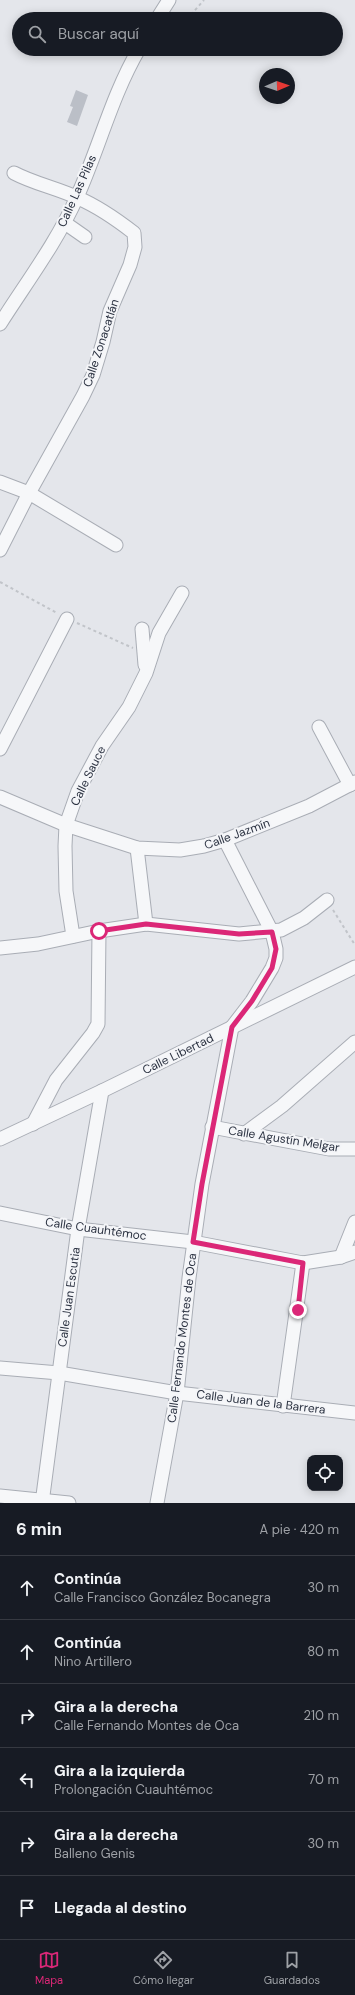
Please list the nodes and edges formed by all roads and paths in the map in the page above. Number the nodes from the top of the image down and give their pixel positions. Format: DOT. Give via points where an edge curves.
graph roads {
  1 [pos="169,0"];
  2 [pos="204,0"];
  3 [pos="161,12"];
  4 [pos="193,12"];
  5 [pos="135,56"];
  6 [pos="14,172"];
  7 [pos="77,197"];
  8 [pos="65,223"];
  9 [pos="85,237"];
  10 [pos="0,324"];
  11 [pos="0,482"];
  12 [pos="29,493"];
  13 [pos="116,545"];
  14 [pos="0,550"];
  15 [pos="182,593"];
  16 [pos="67,619"];
  17 [pos="142,629"];
  18 [pos="146,673"];
  19 [pos="319,727"];
  20 [pos="0,749"];
  21 [pos="352,784"];
  22 [pos="0,797"];
  23 [pos="66,825"];
  24 [pos="225,840"];
  25 [pos="137,848"];
  26 [pos="327,900"];
  27 [pos="146,924"];
  28 [pos="99,931"];
  29 [pos="272,932"];
  30 [pos="73,936"];
  31 [pos="355,945"];
  32 [pos="0,948"];
  33 [pos="355,967"];
  34 [pos="232,1027"];
  35 [pos="355,1042"];
  36 [pos="102,1091"];
  37 [pos="33,1124"];
  38 [pos="212,1127"];
  39 [pos="244,1134"];
  40 [pos="0,1139"];
  41 [pos="355,1149"];
  42 [pos="0,1213"];
  43 [pos="355,1222"];
  44 [pos="78,1229"];
  45 [pos="193,1242"];
  46 [pos="355,1252"];
  47 [pos="341,1257"];
  48 [pos="303,1263"];
  49 [pos="0,1368"];
  50 [pos="58,1373"];
  51 [pos="177,1393"];
  52 [pos="283,1406"];
  53 [pos="355,1414"];
  54 [pos="0,1496"];
  55 [pos="43,1502"];
  56 [pos="69,1503"];
  57 [pos="157,1503"];
  1 -- 3 [label="street"];
  2 -- 4 [label="path"];
  5 -- 7 [label="street, Calle Las Pilas" via="127,69"];
  6 -- 7 [label="street" via="30,181"];
  7 -- 8 [label="street, Calle Las Pilas"];
  7 -- 12 [label="street, Calle Zonacatlán" via="103,211 134,233 135,247 130,266 110,312 93,375"];
  8 -- 9 [label="street"];
  8 -- 10 [label="street, Calle Las Pilas"];
  11 -- 12 [label="street"];
  12 -- 13 [label="street"];
  12 -- 14 [label="street, Calle Zonacatlán"];
  15 -- 18 [label="street, Calle Sauce" via="159,633"];
  16 -- 20 [label="street"];
  17 -- 18 [label="street"];
  18 -- 23 [label="street, Calle Sauce" via="129,707 102,746 78,791"];
  19 -- 21 [label="street"];
  21 -- 24 [label="street, Calle Jazmín" via="309,806"];
  22 -- 23 [label="street, Calle Jazmín"];
  23 -- 25 [label="street, Calle Jazmín"];
  23 -- 30 [label="street, Calle Sauce" via="66,891"];
  24 -- 25 [label="street, Calle Jazmín" via="180,850"];
  24 -- 29 [label="street, Calle Fernando Montes de Oca"];
  25 -- 27 [label="street"];
  26 -- 29 [label="street" via="304,918"];
  26 -- 31 [label="path"];
  27 -- 28 [label="street"];
  27 -- 29 [label="street" via="239,934"];
  28 -- 30 [label="street"];
  28 -- 37 [label="street" via="98,1024 56,1080"];
  29 -- 34 [label="street, Calle Fernando Montes de Oca" via="276,949 272,968"];
  30 -- 32 [label="street" via="38,944"];
  33 -- 34 [label="street, Calle Libertad"];
  34 -- 36 [label="street, Calle Libertad"];
  34 -- 38 [label="street, Calle Fernando Montes de Oca"];
  35 -- 39 [label="street" via="282,1106"];
  36 -- 37 [label="street, Calle Libertad"];
  36 -- 44 [label="street, Calle Juan Escutia"];
  37 -- 40 [label="street, Calle Libertad"];
  38 -- 39 [label="street, Calle Agustín Melgar"];
  38 -- 45 [label="street, Calle Fernando Montes de Oca"];
  39 -- 41 [label="street, Calle Agustín Melgar" via="329,1149"];
  42 -- 44 [label="street, Calle Cuauhtémoc"];
  43 -- 47 [label="street"];
  44 -- 45 [label="street, Calle Cuauhtémoc"];
  44 -- 50 [label="street, Calle Juan Escutia"];
  45 -- 48 [label="street, Calle Cuauhtémoc"];
  45 -- 51 [label="street, Calle Fernando Montes de Oca"];
  46 -- 47 [label="street, Calle Cuauhtémoc"];
  47 -- 48 [label="street, Calle Cuauhtémoc"];
  48 -- 52 [label="street"];
  49 -- 50 [label="street, Calle Juan de la Barrera"];
  50 -- 51 [label="street, Calle Juan de la Barrera"];
  50 -- 55 [label="street, Calle Juan Escutia"];
  51 -- 52 [label="street, Calle Juan de la Barrera"];
  51 -- 57 [label="street, Calle Fernando Montes de Oca"];
  52 -- 53 [label="street, Calle Juan de la Barrera"];
  54 -- 55 [label="street"];
  55 -- 56 [label="street"];
}
